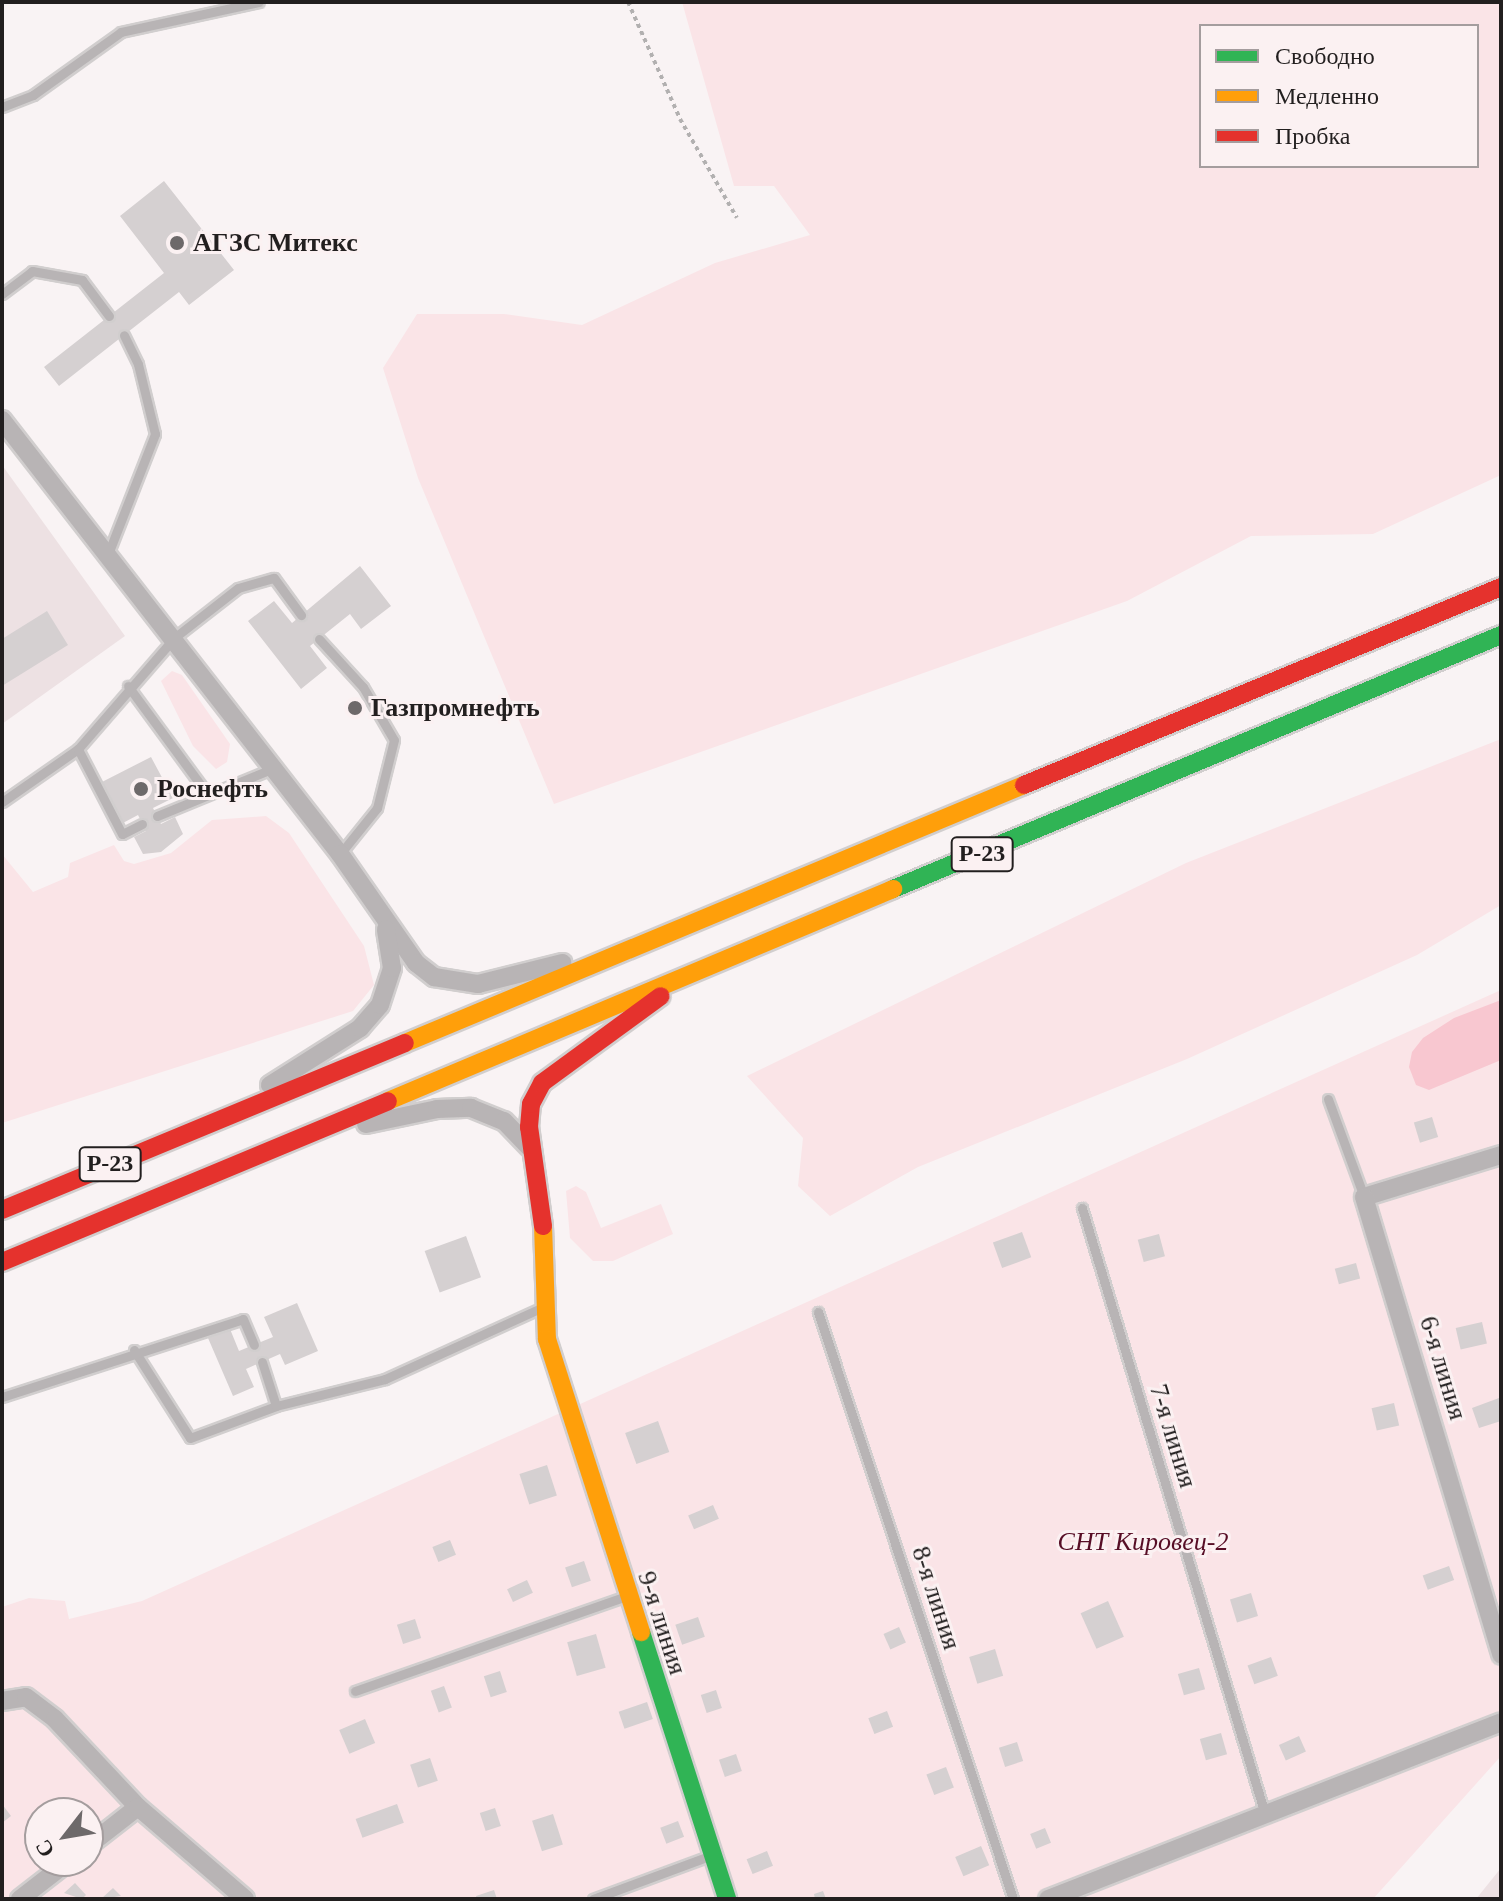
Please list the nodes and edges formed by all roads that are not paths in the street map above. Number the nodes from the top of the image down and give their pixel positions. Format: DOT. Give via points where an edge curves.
graph roads {
  1 [pos="259,2"];
  2 [pos="2,107"];
  3 [pos="2,294"];
  4 [pos="109,316"];
  5 [pos="124,335"];
  6 [pos="2,420"];
  7 [pos="108,554"];
  8 [pos="1501,587"];
  9 [pos="301,615"];
  10 [pos="1501,635"];
  11 [pos="174,638"];
  12 [pos="319,639"];
  13 [pos="128,686"];
  14 [pos="78,749"];
  15 [pos="274,768"];
  16 [pos="206,792"];
  17 [pos="2,802"];
  18 [pos="157,816"];
  19 [pos="142,824"];
  20 [pos="340,854"];
  21 [pos="386,926"];
  22 [pos="637,947"];
  23 [pos="692,974"];
  24 [pos="1328,1099"];
  25 [pos="217,1119"];
  26 [pos="305,1136"];
  27 [pos="1501,1155"];
  28 [pos="537,1161"];
  29 [pos="1364,1197"];
  30 [pos="1082,1208"];
  31 [pos="2,1210"];
  32 [pos="2,1262"];
  33 [pos="544,1307"];
  34 [pos="818,1312"];
  35 [pos="254,1345"];
  36 [pos="134,1350"];
  37 [pos="262,1362"];
  38 [pos="2,1397"];
  39 [pos="276,1406"];
  40 [pos="626,1596"];
  41 [pos="1501,1655"];
  42 [pos="355,1691"];
  43 [pos="2,1701"];
  44 [pos="1501,1722"];
  45 [pos="138,1807"];
  46 [pos="1265,1814"];
  47 [pos="104,1834"];
  48 [pos="712,1855"];
  49 [pos="48,1877"];
  50 [pos="20,1899"];
  51 [pos="245,1899"];
  52 [pos="593,1899"];
  53 [pos="727,1899"];
  54 [pos="1013,1899"];
  55 [pos="1048,1899"];
  1 -- 2 [label="lane" via="121,32 33,95"];
  3 -- 4 [label="lane" via="32,271 82,280"];
  5 -- 7 [label="lane" via="138,364 155,434"];
  6 -- 7 [label="street"];
  7 -- 11 [label="street"];
  8 -- 22 [label="main road, Р-23"];
  9 -- 11 [label="lane" via="274,578 238,588"];
  10 -- 23 [label="main road, Р-23"];
  11 -- 13 [label="lane"];
  11 -- 15 [label="street"];
  12 -- 20 [label="lane" via="363,687 394,740 377,808"];
  13 -- 14 [label="lane"];
  13 -- 16 [label="lane"];
  14 -- 17 [label="lane"];
  14 -- 19 [label="lane" via="122,834"];
  15 -- 16 [label="lane"];
  15 -- 20 [label="street"];
  16 -- 18 [label="lane"];
  20 -- 21 [label="street"];
  21 -- 22 [label="street" via="416,963 434,977 457,983 478,984"];
  21 -- 25 [label="street" via="392,968 380,1005"];
  22 -- 25 [label="main road, Р-23"];
  23 -- 26 [label="main road, Р-23"];
  23 -- 28 [label="main road, 9-я линия" via="542,1083 531,1104 529,1127"];
  24 -- 29 [label="lane, 6-я линия"];
  25 -- 31 [label="main road, Р-23"];
  26 -- 28 [label="street" via="437,1109 471,1108 520,1132"];
  26 -- 32 [label="main road, Р-23"];
  27 -- 29 [label="street"];
  28 -- 33 [label="main road, 9-я линия"];
  29 -- 41 [label="street, 6-я линия"];
  30 -- 46 [label="lane, 7-я линия"];
  33 -- 39 [label="lane" via="385,1379"];
  33 -- 40 [label="main road, 9-я линия" via="554,1361"];
  34 -- 54 [label="lane, 8-я линия"];
  35 -- 36 [label="lane" via="243,1319"];
  36 -- 38 [label="lane"];
  36 -- 39 [label="lane" via="190,1438"];
  37 -- 39 [label="lane"];
  40 -- 42 [label="lane"];
  40 -- 48 [label="main road, 9-я линия"];
  43 -- 45 [label="street" via="26,1697 55,1719"];
  44 -- 46 [label="street"];
  45 -- 47 [label="street"];
  45 -- 51 [label="street"];
  46 -- 55 [label="street"];
  48 -- 52 [label="lane"];
  48 -- 53 [label="main road, 9-я линия"];
  49 -- 50 [label="street"];
}
